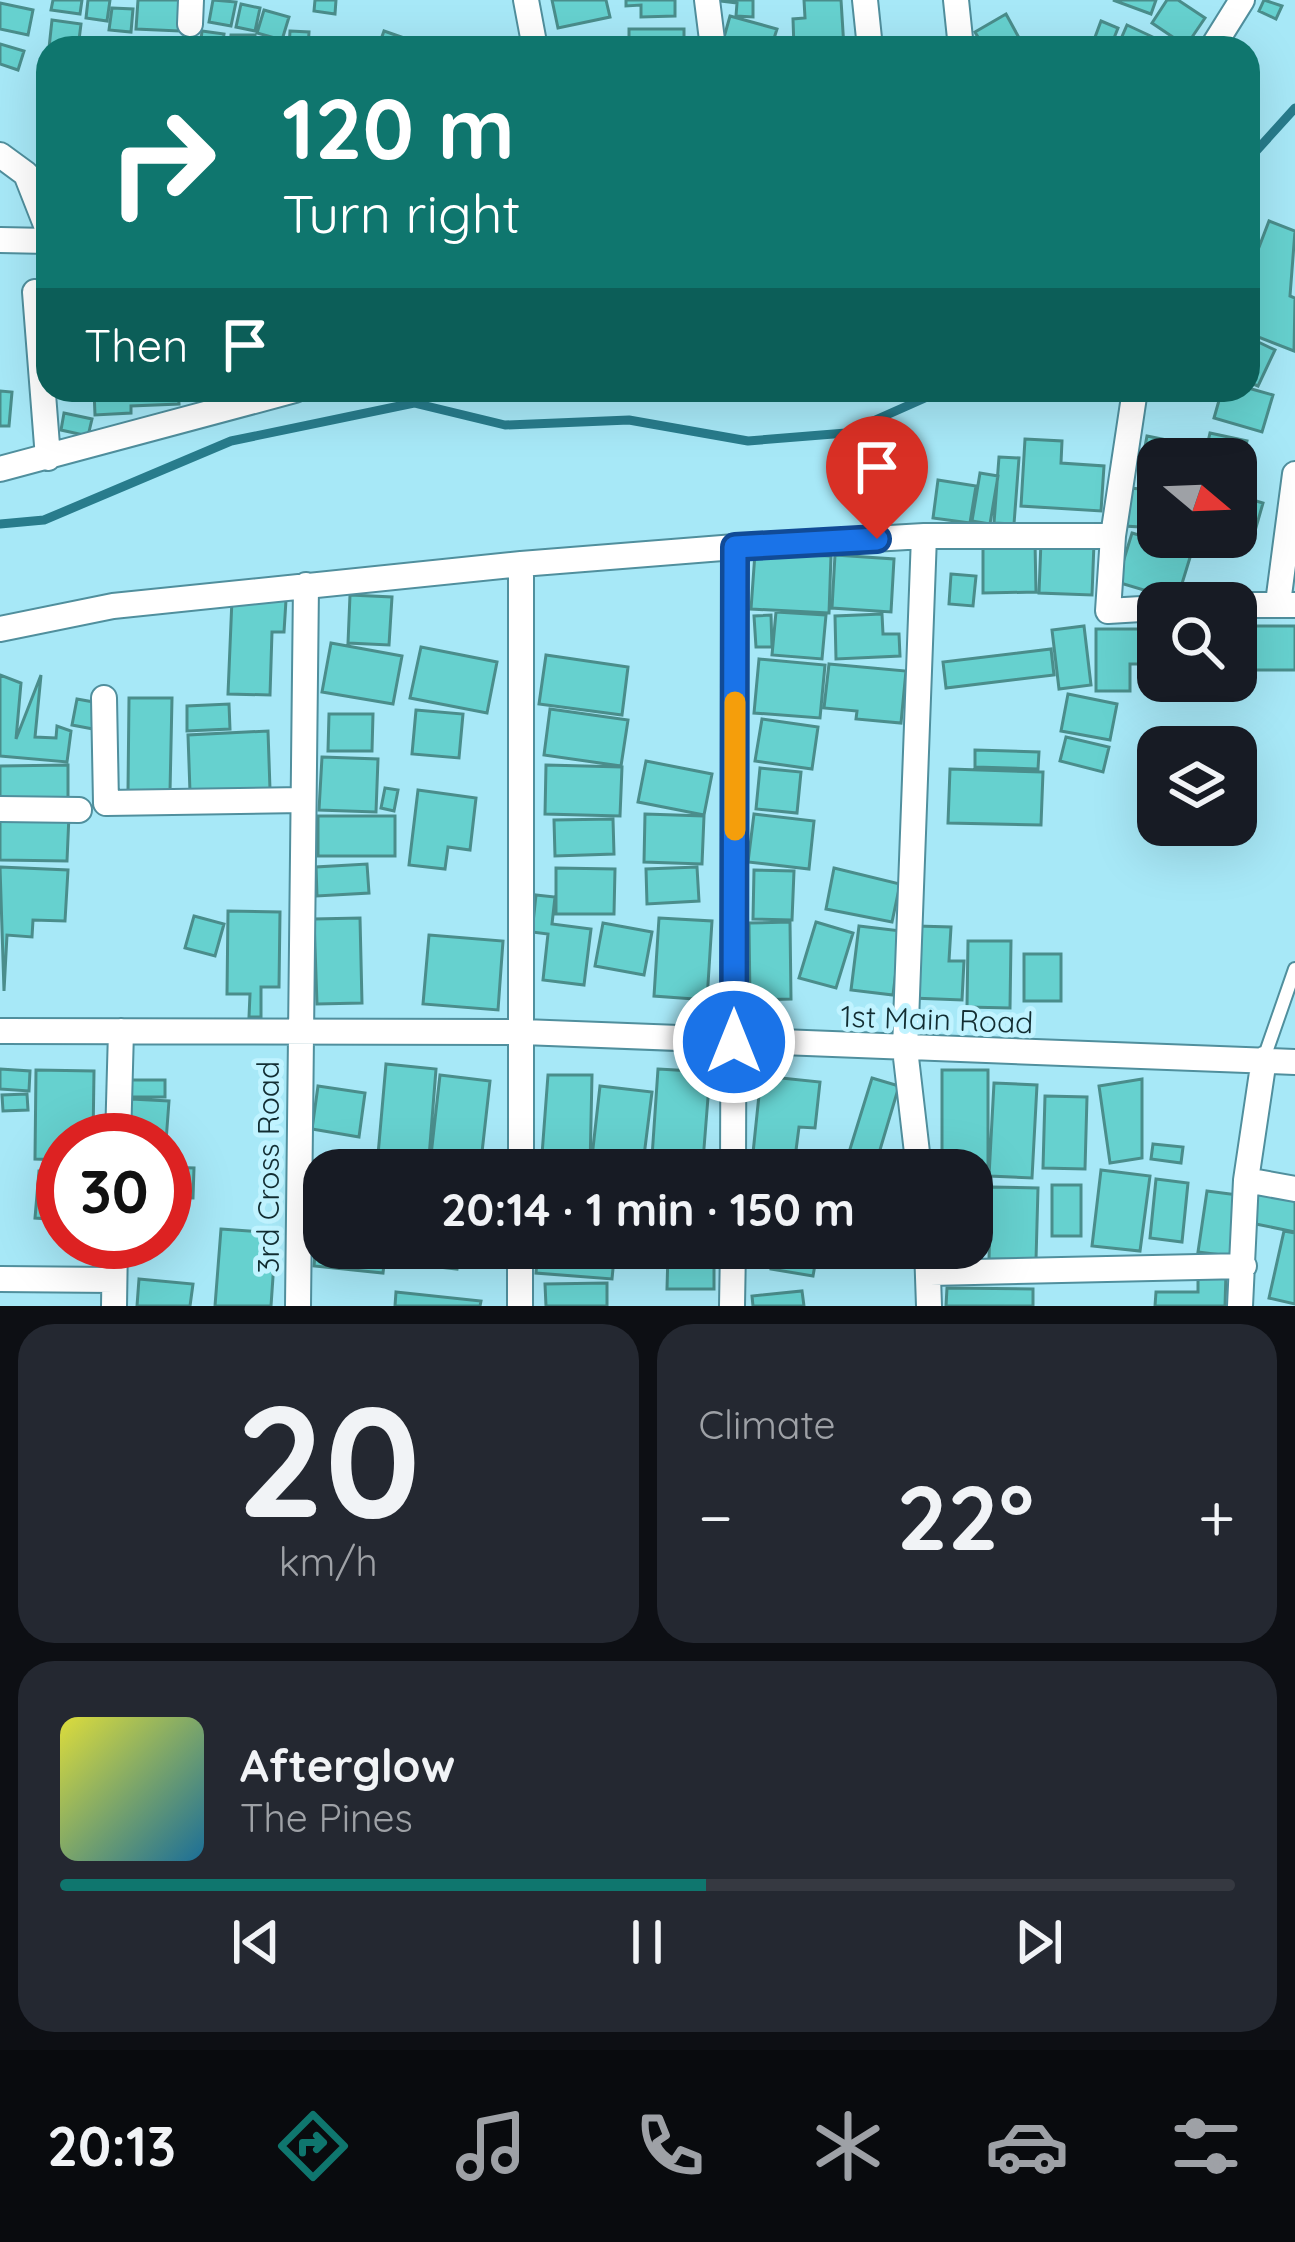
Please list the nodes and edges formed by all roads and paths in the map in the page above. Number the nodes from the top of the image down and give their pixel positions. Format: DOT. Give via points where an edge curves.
graph roads {
  1 [pos="526,0"];
  2 [pos="707,0"];
  3 [pos="865,0"];
  4 [pos="956,0"];
  5 [pos="1242,0"];
  6 [pos="533,36"];
  7 [pos="712,36"];
  8 [pos="869,36"];
  9 [pos="960,36"];
  10 [pos="1220,36"];
  11 [pos="0,155"];
  12 [pos="36,199"];
  13 [pos="0,240"];
  14 [pos="36,242"];
  15 [pos="35,292"];
  16 [pos="36,305"];
  17 [pos="44,402"];
  18 [pos="252,402"];
  19 [pos="1133,402"];
  20 [pos="48,458"];
  21 [pos="0,469"];
  22 [pos="1295,474"];
  23 [pos="924,536"];
  24 [pos="1113,536"];
  25 [pos="735,547"];
  26 [pos="521,564"];
  27 [pos="307,585"];
  28 [pos="1286,604"];
  29 [pos="1137,609"];
  30 [pos="0,629"];
  31 [pos="104,698"];
  32 [pos="303,800"];
  33 [pos="0,809"];
  34 [pos="80,810"];
  35 [pos="1295,969"];
  36 [pos="299,1029"];
  37 [pos="121,1030"];
  38 [pos="0,1031"];
  39 [pos="523,1032"];
  40 [pos="734,1042"];
  41 [pos="905,1049"];
  42 [pos="1264,1059"];
  43 [pos="1295,1062"];
  44 [pos="119,1113"];
  45 [pos="521,1149"];
  46 [pos="733,1149"];
  47 [pos="917,1149"];
  48 [pos="1246,1180"];
  49 [pos="1295,1189"];
  50 [pos="993,1261"];
  51 [pos="1244,1266"];
  52 [pos="520,1269"];
  53 [pos="733,1269"];
  54 [pos="928,1269"];
  55 [pos="0,1279"];
  56 [pos="114,1293"];
  57 [pos="298,1306"];
  58 [pos="520,1306"];
  59 [pos="732,1306"];
  60 [pos="929,1306"];
  61 [pos="1240,1306"];
  1 -- 6 [label="street"];
  2 -- 7 [label="street"];
  3 -- 8 [label="street"];
  4 -- 9 [label="street"];
  5 -- 10 [label="street"];
  11 -- 12 [label="street" via="26,174"];
  13 -- 14 [label="street"];
  15 -- 16 [label="street"];
  17 -- 20 [label="street"];
  18 -- 20 [label="street"];
  19 -- 24 [label="street"];
  20 -- 21 [label="street"];
  22 -- 28 [label="street"];
  23 -- 24 [label="street"];
  23 -- 25 [label="street"];
  23 -- 41 [label="street"];
  24 -- 29 [label="street" via="1108,610"];
  25 -- 26 [label="street"];
  25 -- 40 [label="street"];
  26 -- 27 [label="street"];
  26 -- 39 [label="street"];
  27 -- 30 [label="street" via="113,606"];
  27 -- 32 [label="street, 3rd Cross Road"];
  31 -- 32 [label="street" via="106,803"];
  32 -- 36 [label="street, 3rd Cross Road"];
  33 -- 34 [label="street"];
  35 -- 42 [label="lane"];
  36 -- 37 [label="street, 1st Main Road"];
  36 -- 39 [label="street, 1st Main Road"];
  36 -- 57 [label="street, 3rd Cross Road"];
  37 -- 38 [label="street, 1st Main Road"];
  37 -- 44 [label="street"];
  39 -- 40 [label="street, 1st Main Road"];
  39 -- 45 [label="street"];
  40 -- 41 [label="street, 1st Main Road"];
  40 -- 46 [label="street"];
  41 -- 42 [label="street, 1st Main Road"];
  41 -- 47 [label="street"];
  42 -- 43 [label="street, 1st Main Road"];
  42 -- 48 [label="street"];
  48 -- 49 [label="street"];
  48 -- 51 [label="street"];
  50 -- 51 [label="street"];
  51 -- 61 [label="street"];
  52 -- 58 [label="street"];
  53 -- 59 [label="street"];
  54 -- 60 [label="street"];
  55 -- 56 [label="street"];
}
